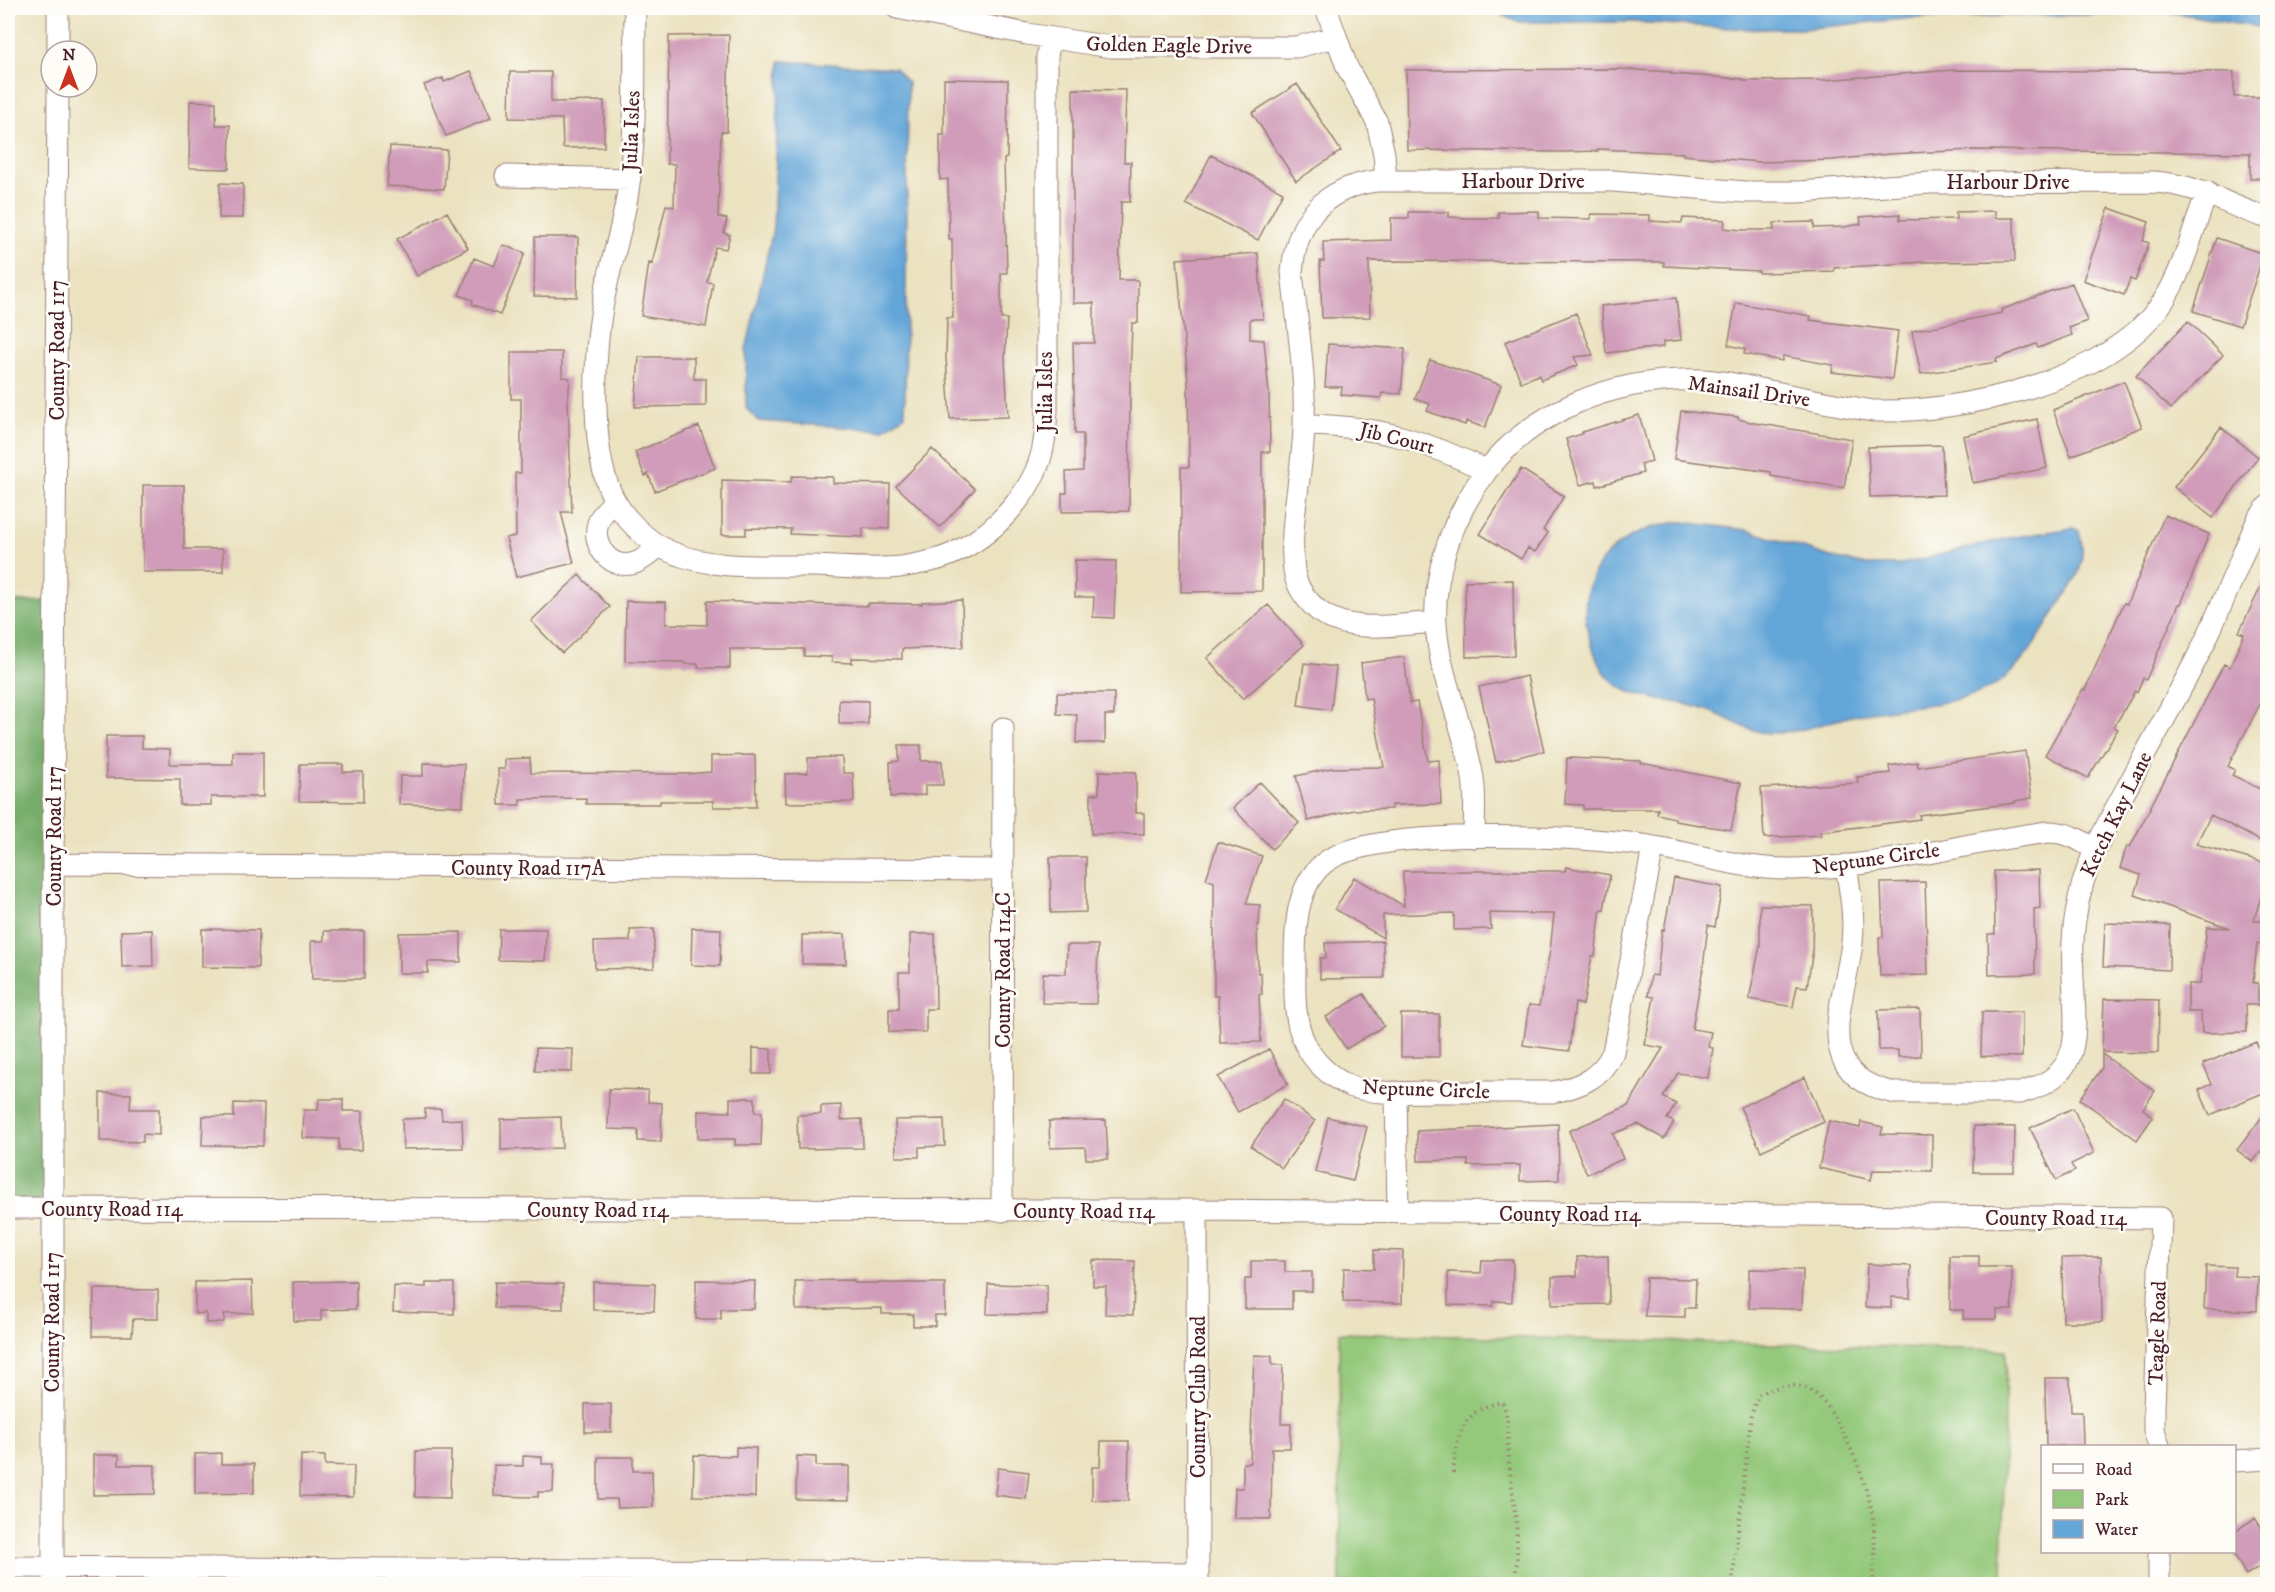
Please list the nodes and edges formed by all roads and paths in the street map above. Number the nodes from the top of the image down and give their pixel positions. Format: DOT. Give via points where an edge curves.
graph roads {
  1 [pos="58,8"];
  2 [pos="635,8"];
  3 [pos="897,8"];
  4 [pos="1326,8"];
  5 [pos="1335,37"];
  6 [pos="1050,38"];
  7 [pos="58,39"];
  8 [pos="58,99"];
  9 [pos="506,176"];
  10 [pos="630,179"];
  11 [pos="1386,181"];
  12 [pos="2207,192"];
  13 [pos="2268,218"];
  14 [pos="1304,425"];
  15 [pos="1486,470"];
  16 [pos="615,501"];
  17 [pos="2268,506"];
  18 [pos="659,546"];
  19 [pos="1436,622"];
  20 [pos="1003,729"];
  21 [pos="1474,837"];
  22 [pos="1653,848"];
  23 [pos="2094,849"];
  24 [pos="53,864"];
  25 [pos="1846,865"];
  26 [pos="1003,870"];
  27 [pos="1396,1092"];
  28 [pos="8,1209"];
  29 [pos="53,1209"];
  30 [pos="1197,1210"];
  31 [pos="1002,1211"];
  32 [pos="1398,1212"];
  33 [pos="2161,1218"];
  34 [pos="2159,1445"];
  35 [pos="2268,1459"];
  36 [pos="2236,1461"];
  37 [pos="1453,1473"];
  38 [pos="2159,1553"];
  39 [pos="8,1567"];
  40 [pos="52,1576"];
  41 [pos="1198,1579"];
  42 [pos="1514,1584"];
  43 [pos="1732,1584"];
  44 [pos="1873,1584"];
  45 [pos="2159,1584"];
  1 -- 7 [label="street"];
  2 -- 10 [label="street, Julia Isles"];
  3 -- 6 [label="street, Golden Eagle Drive"];
  4 -- 5 [label="street"];
  5 -- 6 [label="street, Golden Eagle Drive" via="1297,47 1111,47"];
  5 -- 11 [label="street" via="1377,122"];
  6 -- 18 [label="street, Julia Isles" via="1044,443 1033,477 1012,507 987,532 960,550 936,560 898,567 708,563"];
  8 -- 24 [label="street, County Road 117"];
  9 -- 10 [label="street"];
  10 -- 16 [label="street, Julia Isles" via="604,295 598,355 599,449"];
  11 -- 12 [label="street, Harbour Drive" via="1613,181 1745,192 1930,183 2155,182"];
  11 -- 14 [label="street, Harbour Drive" via="1356,184 1338,191 1308,218 1299,237 1292,272"];
  12 -- 13 [label="street, Harbour Drive"];
  12 -- 15 [label="street, Mainsail Drive" via="2162,304 2133,336 2061,376 1972,403 1899,412 1873,411 1704,380 1634,384 1567,405 1537,423"];
  14 -- 15 [label="street, Jib Court" via="1362,428 1414,439"];
  14 -- 19 [label="street, Harbour Drive" via="1293,548 1294,573 1301,590 1321,612 1350,625"];
  15 -- 19 [label="street, Mainsail Drive" via="1455,523 1447,547 1440,572"];
  16 -- 18 [label="street, Julia Isles" via="643,534"];
  16 -- 18 [label="street" via="600,517 596,530 604,555 614,562 629,564 640,561"];
  17 -- 23 [label="street, Ketch Kay Lane" via="2258,519 2202,646"];
  19 -- 21 [label="street, Mainsail Drive" via="1440,660 1473,778"];
  20 -- 26 [label="street, County Road 114C"];
  21 -- 22 [label="street, Neptune Circle" via="1630,843"];
  21 -- 27 [label="street, Neptune Circle" via="1408,839 1336,854 1320,866 1307,885 1299,909 1295,1005 1304,1043 1329,1073 1351,1086"];
  22 -- 25 [label="street, Neptune Circle" via="1755,868"];
  22 -- 27 [label="street, Neptune Circle" via="1617,1029 1607,1065 1593,1079 1553,1092"];
  23 -- 25 [label="street, Neptune Circle" via="2062,832 2048,832"];
  23 -- 25 [label="street, Ketch Kay Lane" via="2075,924 2074,1048 2067,1065 2054,1078 2040,1088 2020,1093 1895,1093 1860,1080 1845,1062 1836,1026 1854,921"];
  24 -- 26 [label="street, County Road 117A"];
  24 -- 29 [label="street, County Road 117"];
  26 -- 31 [label="street, County Road 114C"];
  27 -- 32 [label="street"];
  28 -- 29 [label="street, County Road 114"];
  29 -- 31 [label="street, County Road 114"];
  29 -- 40 [label="street, County Road 117"];
  30 -- 31 [label="street, County Road 114"];
  30 -- 32 [label="street, County Road 114"];
  30 -- 41 [label="street, Country Club Road"];
  32 -- 33 [label="street, County Road 114"];
  33 -- 34 [label="street, Teagle Road" via="2154,1409"];
  35 -- 36 [label="street"];
  37 -- 42 [label="path" via="1460,1432 1469,1416 1481,1407 1502,1402 1508,1414 1508,1459 1517,1523"];
  38 -- 45 [label="street"];
  39 -- 40 [label="street"];
  40 -- 41 [label="street"];
  43 -- 44 [label="path" via="1751,1416 1758,1395 1775,1387 1790,1387 1806,1388 1824,1402 1853,1455 1873,1519"];
}
